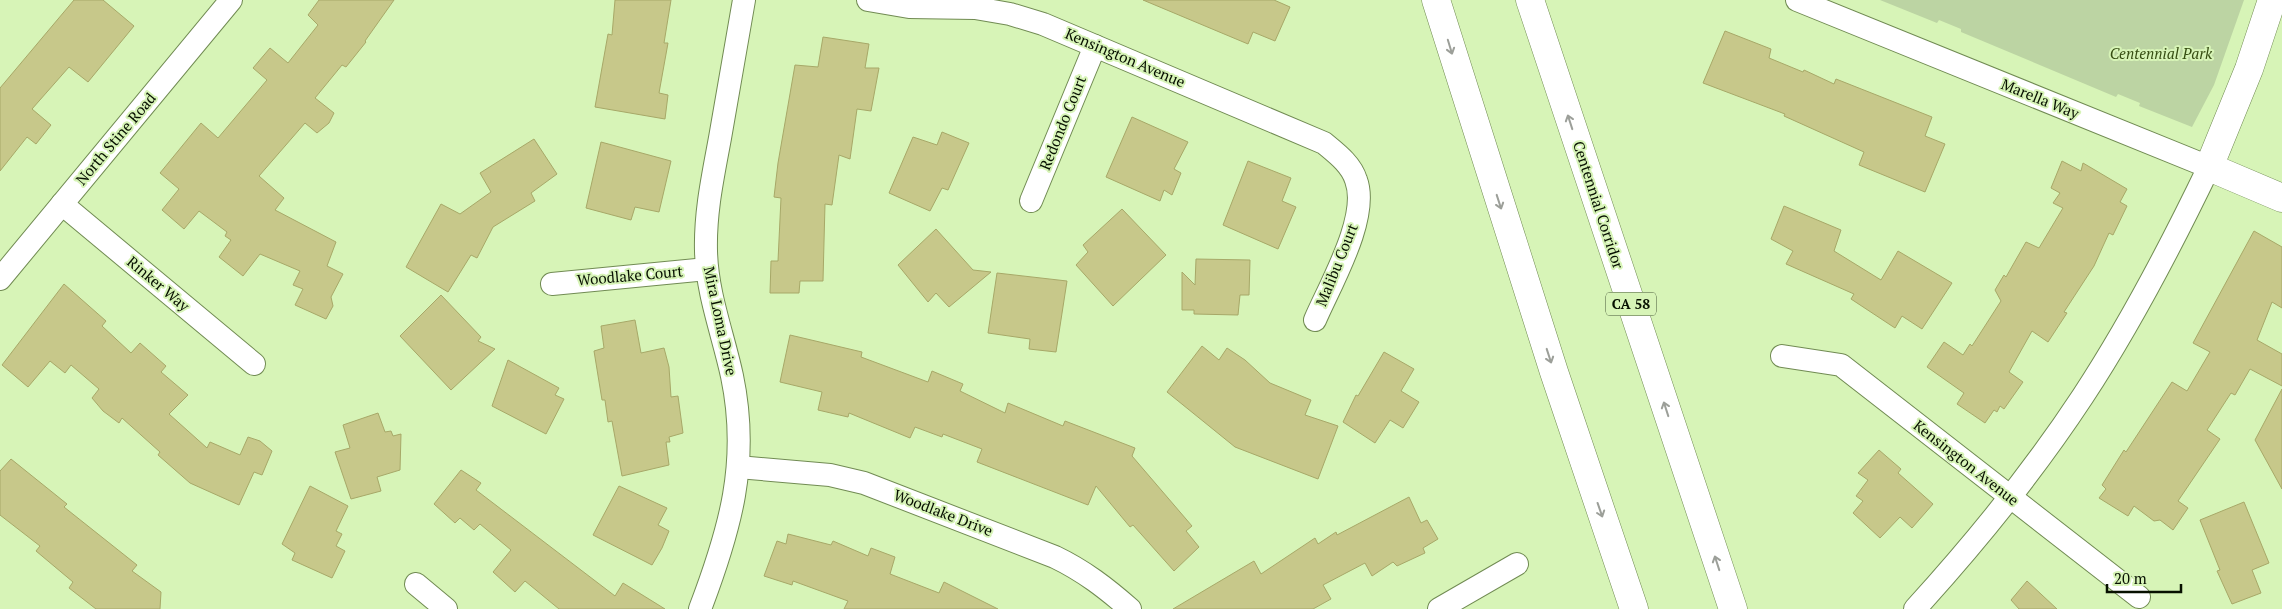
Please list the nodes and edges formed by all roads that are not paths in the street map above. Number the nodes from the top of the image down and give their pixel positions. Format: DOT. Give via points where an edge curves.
graph roads {
  1 [pos="231,0"];
  2 [pos="744,0"];
  3 [pos="868,0"];
  4 [pos="1436,0"];
  5 [pos="1530,0"];
  6 [pos="1797,0"];
  7 [pos="2272,0"];
  8 [pos="1095,46"];
  9 [pos="2209,167"];
  10 [pos="1356,180"];
  11 [pos="2282,198"];
  12 [pos="1031,201"];
  13 [pos="62,204"];
  14 [pos="707,269"];
  15 [pos="0,279"];
  16 [pos="552,284"];
  17 [pos="1315,320"];
  18 [pos="1782,356"];
  19 [pos="254,364"];
  20 [pos="738,468"];
  21 [pos="2010,497"];
  22 [pos="1517,564"];
  23 [pos="416,584"];
  24 [pos="2138,597"];
  25 [pos="446,609"];
  26 [pos="700,609"];
  27 [pos="1130,609"];
  28 [pos="1439,609"];
  29 [pos="1634,609"];
  30 [pos="1733,609"];
  31 [pos="1914,609"];
  1 -- 13 [label="street, North Stine Road"];
  2 -- 14 [label="street, Mira Loma Drive" via="707,207"];
  3 -- 8 [label="street, Kensington Avenue" via="909,7 975,8 1010,14"];
  4 -- 29 [label="main road, one-way" via="1554,372"];
  30 -- 5 [label="main road, Centennial Corridor / CA 58, one-way"];
  6 -- 9 [label="street, Marella Way"];
  7 -- 9 [label="main road" via="2249,69"];
  8 -- 10 [label="street, Kensington Avenue" via="1324,143 1346,163"];
  8 -- 12 [label="street, Redondo Court"];
  9 -- 11 [label="main road, Marella Way"];
  9 -- 21 [label="street" via="2169,250 2128,324 2083,396"];
  10 -- 17 [label="street, Malibu Court" via="1357,221"];
  13 -- 15 [label="street, North Stine Road"];
  13 -- 19 [label="street, Rinker Way"];
  14 -- 16 [label="street, Woodlake Court"];
  14 -- 20 [label="street, Mira Loma Drive" via="714,311 732,377 739,424"];
  18 -- 21 [label="street, Kensington Avenue" via="1841,366"];
  20 -- 26 [label="street, Mira Loma Drive" via="726,535"];
  20 -- 27 [label="street, Woodlake Drive" via="830,475 864,483 1055,557 1080,569"];
  21 -- 24 [label="street, Kensington Avenue"];
  21 -- 31 [label="street" via="1965,554"];
  22 -- 28 [label="street"];
  23 -- 25 [label="street"];
}
